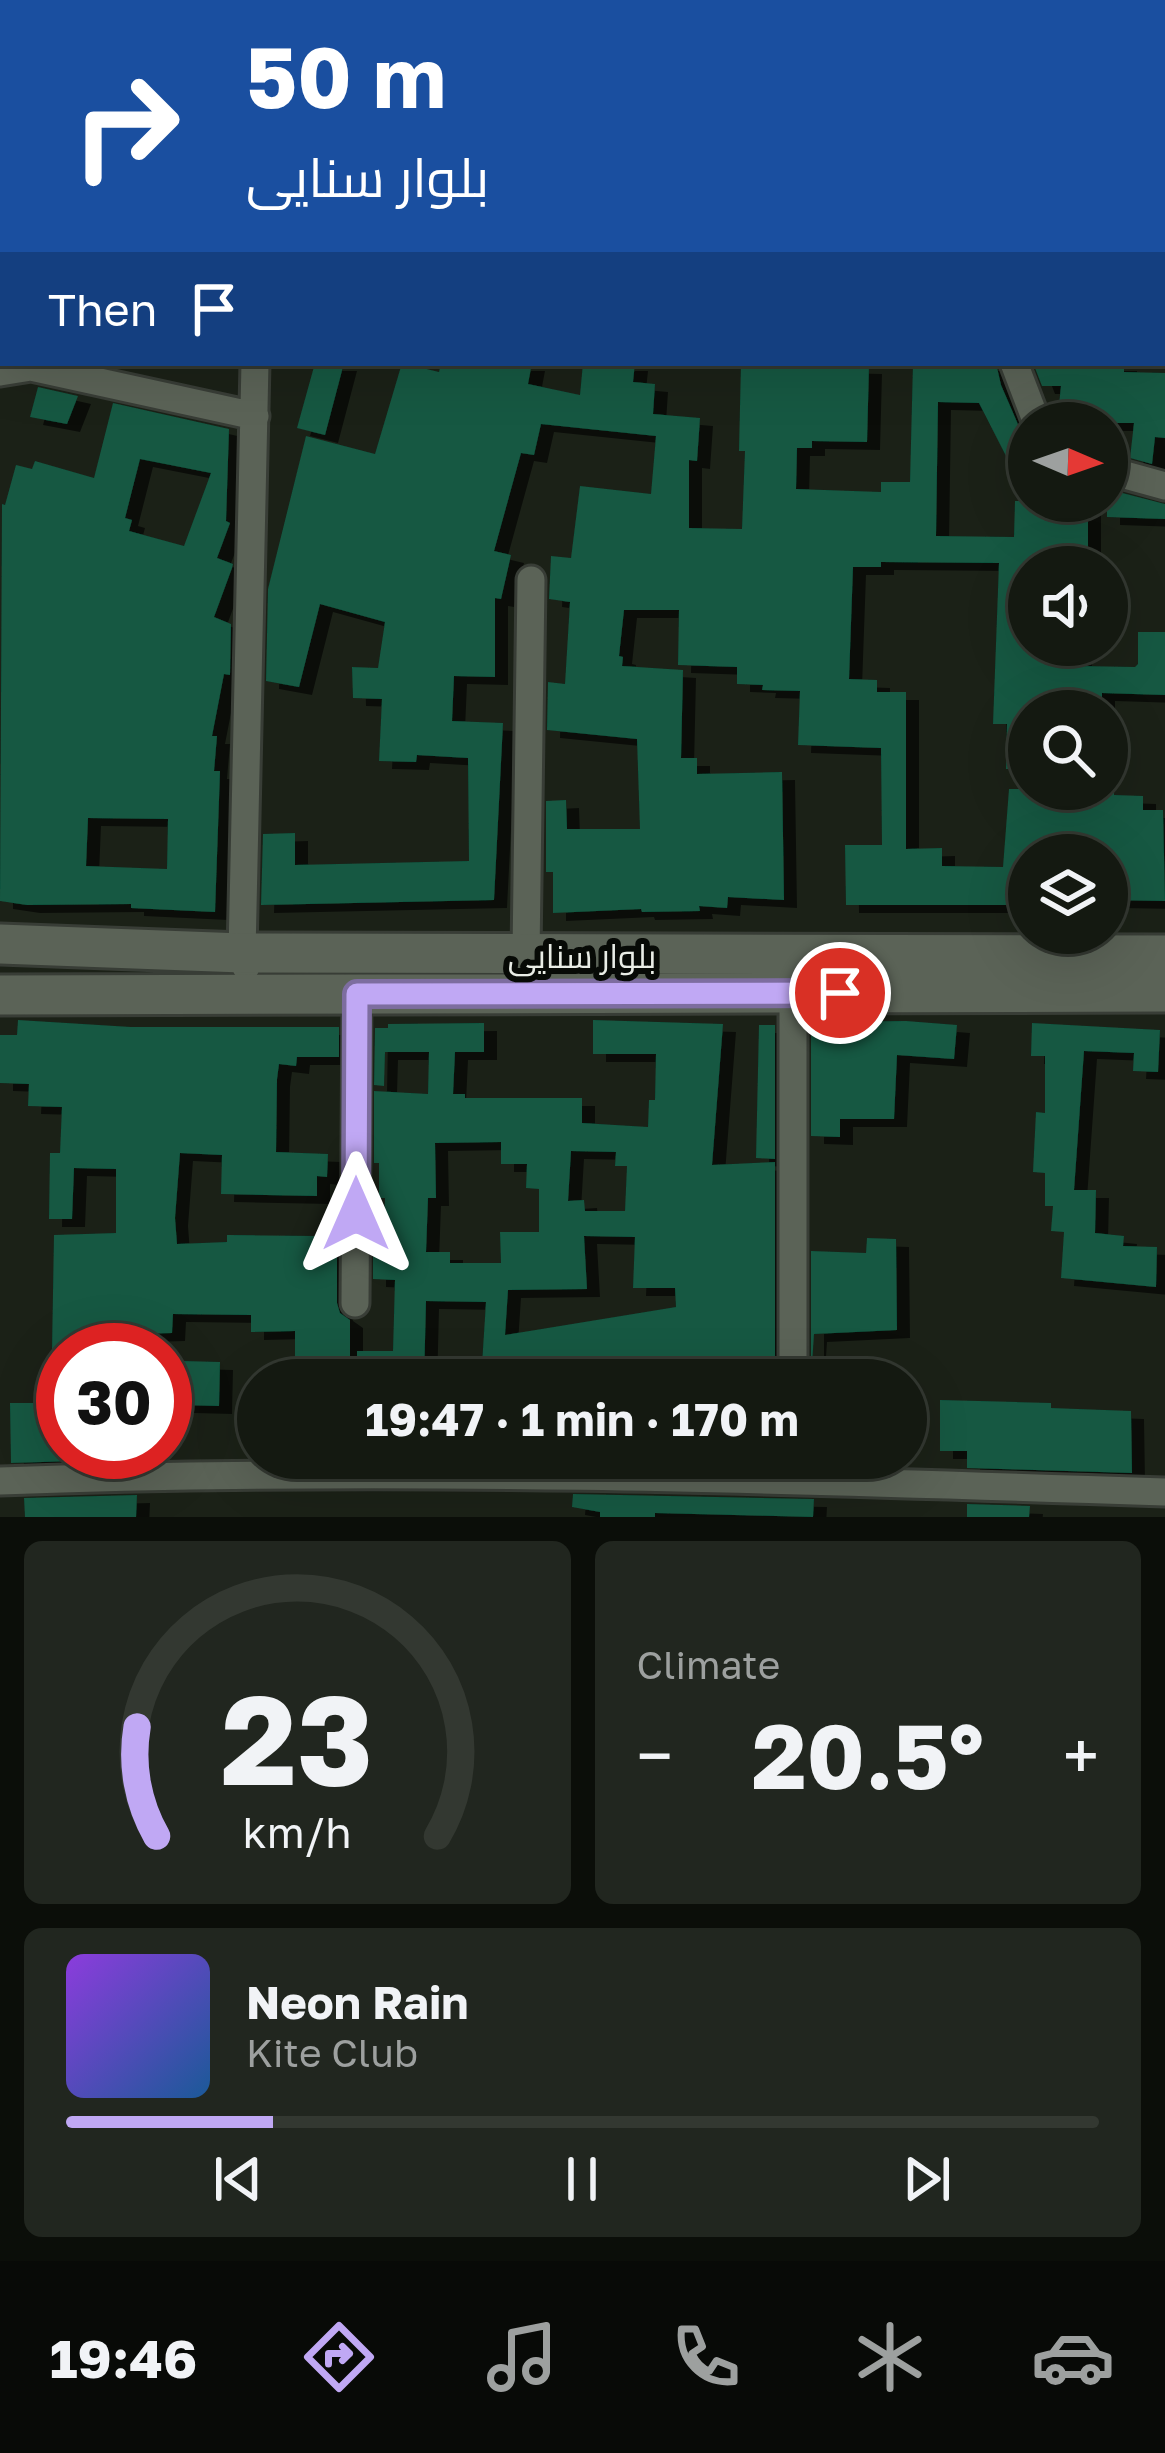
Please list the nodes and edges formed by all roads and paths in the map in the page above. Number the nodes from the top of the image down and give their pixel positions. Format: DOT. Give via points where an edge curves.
graph roads {
  1 [pos="255,366"];
  2 [pos="1016,366"];
  3 [pos="61,368"];
  4 [pos="0,372"];
  5 [pos="1029,402"];
  6 [pos="254,416"];
  7 [pos="1128,476"];
  8 [pos="1165,486"];
  9 [pos="531,580"];
  10 [pos="0,944"];
  11 [pos="242,953"];
  12 [pos="526,955"];
  13 [pos="1165,955"];
  14 [pos="1165,992"];
  15 [pos="794,993"];
  16 [pos="254,994"];
  17 [pos="357,994"];
  18 [pos="0,995"];
  19 [pos="355,1303"];
  20 [pos="793,1359"];
  21 [pos="0,1481"];
  22 [pos="1165,1492"];
  1 -- 6 [label="street"];
  2 -- 5 [label="street"];
  3 -- 4 [label="street"];
  3 -- 6 [label="street"];
  6 -- 11 [label="street"];
  7 -- 8 [label="street"];
  9 -- 12 [label="street"];
  10 -- 11 [label="main road, بلوار سنایی"];
  11 -- 12 [label="main road, بلوار سنایی"];
  11 -- 16 [label="street"];
  12 -- 13 [label="main road, بلوار سنایی"];
  14 -- 15 [label="main road, بلوار سنایی"];
  15 -- 17 [label="main road, بلوار سنایی"];
  15 -- 20 [label="street"];
  16 -- 17 [label="main road, بلوار سنایی"];
  16 -- 18 [label="main road, بلوار سنایی"];
  17 -- 19 [label="street"];
  21 -- 22 [label="street" via="594,1476"];
}
